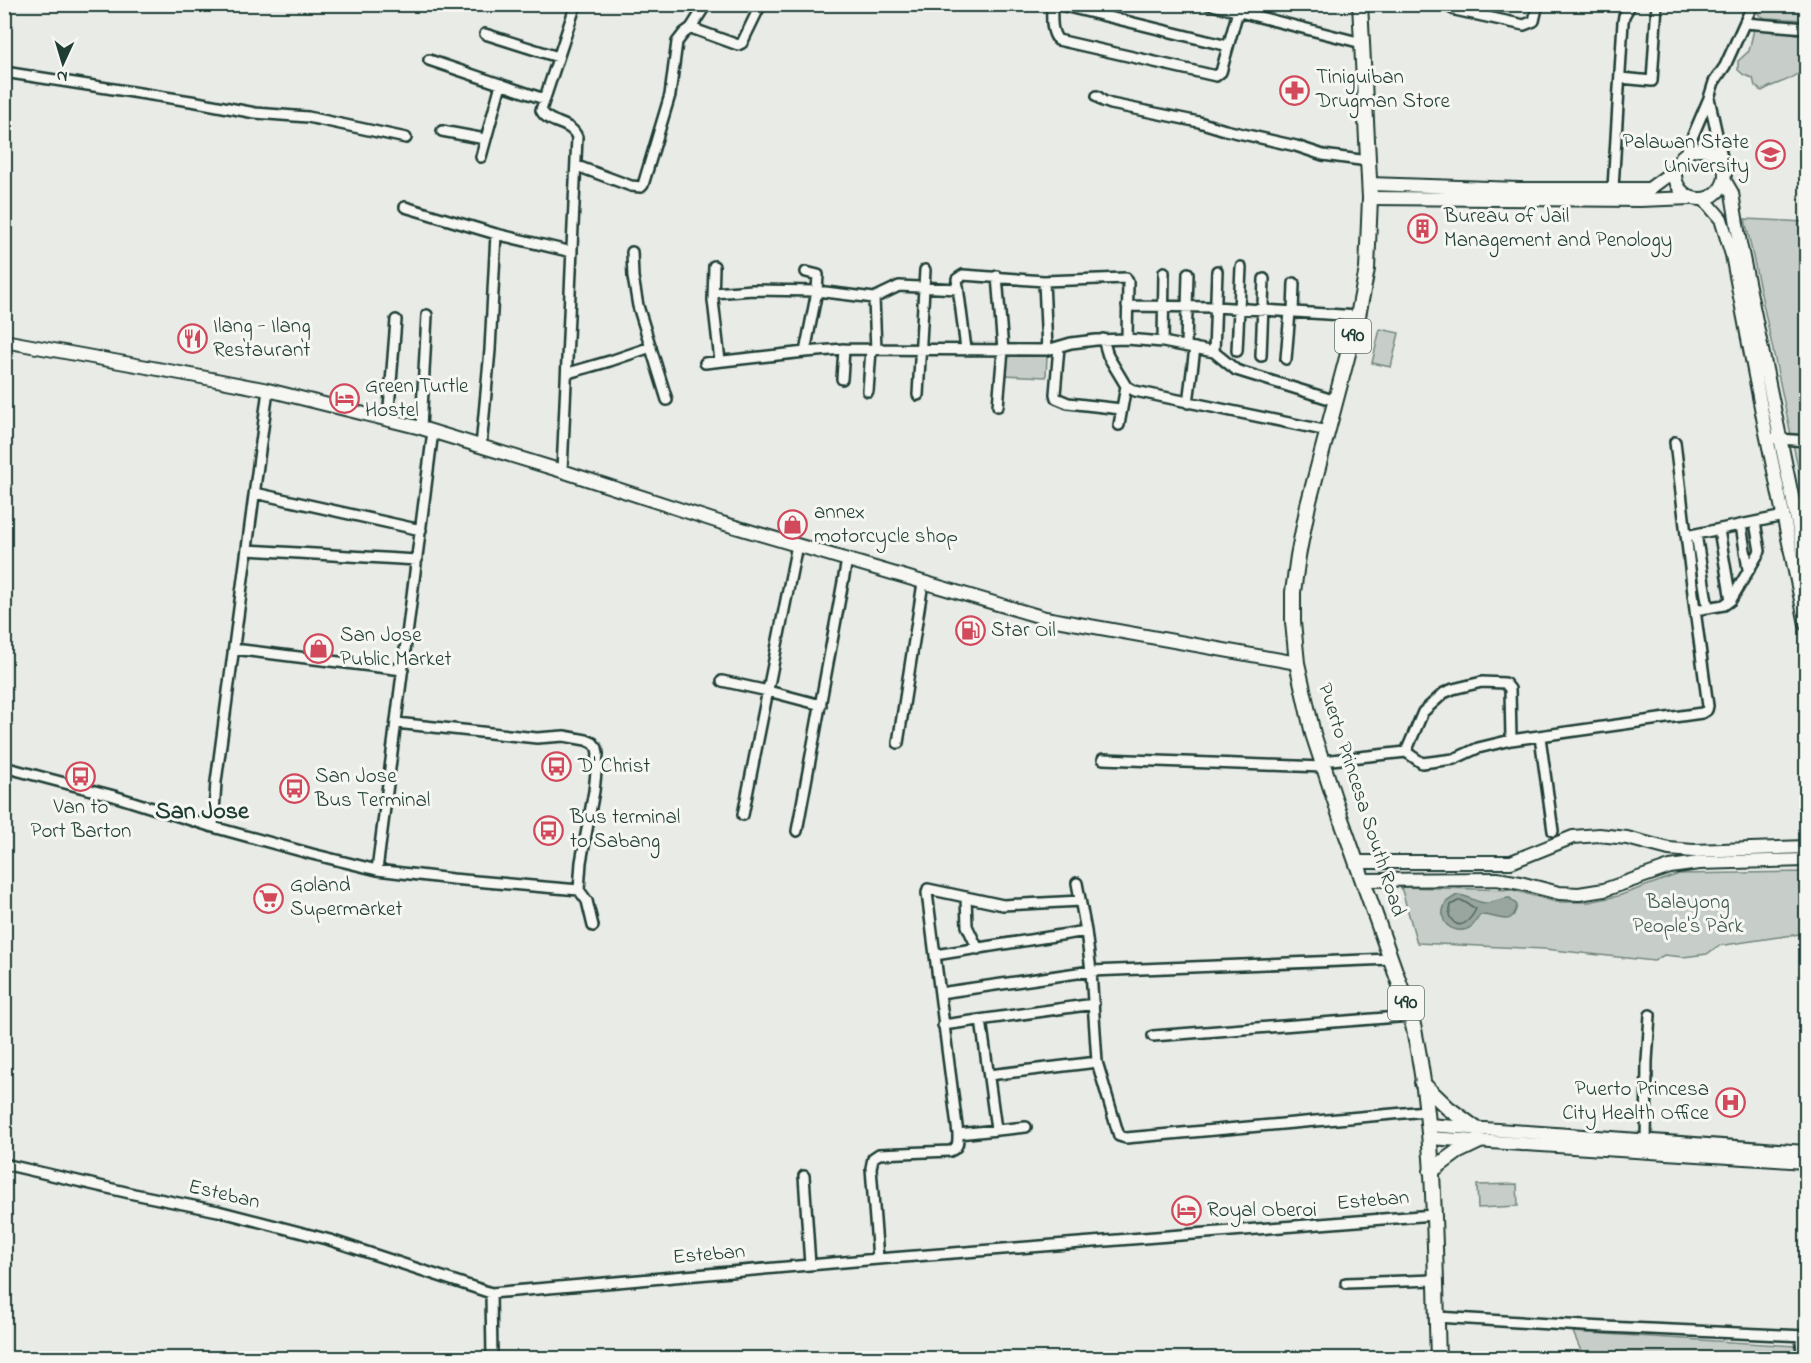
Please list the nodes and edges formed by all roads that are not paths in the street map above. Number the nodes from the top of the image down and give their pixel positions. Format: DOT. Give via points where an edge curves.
graph roads {
  1 [pos="702,4"];
  2 [pos="761,4"];
  3 [pos="1054,4"];
  4 [pos="1208,4"];
  5 [pos="1360,4"];
  6 [pos="1450,4"];
  7 [pos="1538,4"];
  8 [pos="1631,4"];
  9 [pos="1656,4"];
  10 [pos="1753,4"];
  11 [pos="575,5"];
  12 [pos="1238,11"];
  13 [pos="1745,23"];
  14 [pos="691,28"];
  15 [pos="1806,28"];
  16 [pos="485,34"];
  17 [pos="1362,43"];
  18 [pos="1228,46"];
  19 [pos="558,57"];
  20 [pos="429,60"];
  21 [pos="4,72"];
  22 [pos="1620,78"];
  23 [pos="501,84"];
  24 [pos="1097,96"];
  25 [pos="1709,98"];
  26 [pos="544,99"];
  27 [pos="442,132"];
  28 [pos="406,138"];
  29 [pos="485,139"];
  30 [pos="1685,154"];
  31 [pos="481,157"];
  32 [pos="1368,161"];
  33 [pos="577,166"];
  34 [pos="1675,170"];
  35 [pos="1725,176"];
  36 [pos="1369,184"];
  37 [pos="1613,188"];
  38 [pos="1370,198"];
  39 [pos="1691,198"];
  40 [pos="1704,199"];
  41 [pos="405,207"];
  42 [pos="496,234"];
  43 [pos="572,252"];
  44 [pos="632,252"];
  45 [pos="714,266"];
  46 [pos="1240,267"];
  47 [pos="925,270"];
  48 [pos="1217,271"];
  49 [pos="806,272"];
  50 [pos="1164,272"];
  51 [pos="1188,273"];
  52 [pos="997,276"];
  53 [pos="1264,279"];
  54 [pos="1044,281"];
  55 [pos="1294,283"];
  56 [pos="925,288"];
  57 [pos="957,289"];
  58 [pos="817,291"];
  59 [pos="713,293"];
  60 [pos="874,298"];
  61 [pos="1127,306"];
  62 [pos="1163,306"];
  63 [pos="1187,306"];
  64 [pos="1215,307"];
  65 [pos="1239,309"];
  66 [pos="1264,310"];
  67 [pos="1291,312"];
  68 [pos="427,315"];
  69 [pos="1358,316"];
  70 [pos="396,320"];
  71 [pos="1103,339"];
  72 [pos="1127,339"];
  73 [pos="4,341"];
  74 [pos="1163,342"];
  75 [pos="651,347"];
  76 [pos="1059,347"];
  77 [pos="1190,347"];
  78 [pos="844,349"];
  79 [pos="920,349"];
  80 [pos="873,350"];
  81 [pos="966,350"];
  82 [pos="1003,350"];
  83 [pos="1047,350"];
  84 [pos="1237,351"];
  85 [pos="805,352"];
  86 [pos="1214,352"];
  87 [pos="1261,356"];
  88 [pos="1286,359"];
  89 [pos="720,361"];
  90 [pos="705,363"];
  91 [pos="568,373"];
  92 [pos="842,380"];
  93 [pos="1126,386"];
  94 [pos="268,390"];
  95 [pos="868,391"];
  96 [pos="918,395"];
  97 [pos="667,400"];
  98 [pos="1336,401"];
  99 [pos="1188,403"];
  100 [pos="998,406"];
  101 [pos="1121,410"];
  102 [pos="388,420"];
  103 [pos="1119,424"];
  104 [pos="427,430"];
  105 [pos="1328,431"];
  106 [pos="1767,438"];
  107 [pos="1780,438"];
  108 [pos="1806,441"];
  109 [pos="1675,442"];
  110 [pos="481,447"];
  111 [pos="562,471"];
  112 [pos="255,493"];
  113 [pos="1784,516"];
  114 [pos="1755,522"];
  115 [pos="1741,525"];
  116 [pos="421,530"];
  117 [pos="1719,530"];
  118 [pos="1691,535"];
  119 [pos="797,545"];
  120 [pos="247,550"];
  121 [pos="847,560"];
  122 [pos="417,561"];
  123 [pos="1806,564"];
  124 [pos="1748,569"];
  125 [pos="923,583"];
  126 [pos="1731,600"];
  127 [pos="1708,608"];
  128 [pos="1695,610"];
  129 [pos="1806,624"];
  130 [pos="234,649"];
  131 [pos="1296,663"];
  132 [pos="403,670"];
  133 [pos="722,681"];
  134 [pos="768,691"];
  135 [pos="821,705"];
  136 [pos="396,723"];
  137 [pos="1540,737"];
  138 [pos="1511,740"];
  139 [pos="898,743"];
  140 [pos="1406,752"];
  141 [pos="1103,759"];
  142 [pos="1323,764"];
  143 [pos="4,767"];
  144 [pos="744,815"];
  145 [pos="213,826"];
  146 [pos="798,831"];
  147 [pos="1553,831"];
  148 [pos="1806,847"];
  149 [pos="1669,849"];
  150 [pos="1521,859"];
  151 [pos="1806,860"];
  152 [pos="1356,862"];
  153 [pos="1670,867"];
  154 [pos="377,870"];
  155 [pos="1362,880"];
  156 [pos="1077,883"];
  157 [pos="1520,883"];
  158 [pos="579,890"];
  159 [pos="966,897"];
  160 [pos="1080,901"];
  161 [pos="593,926"];
  162 [pos="1086,932"];
  163 [pos="978,948"];
  164 [pos="935,955"];
  165 [pos="1391,959"];
  166 [pos="1091,971"];
  167 [pos="940,993"];
  168 [pos="1094,1004"];
  169 [pos="1650,1015"];
  170 [pos="1411,1017"];
  171 [pos="981,1020"];
  172 [pos="943,1025"];
  173 [pos="1153,1036"];
  174 [pos="1097,1062"];
  175 [pos="989,1075"];
  176 [pos="1422,1083"];
  177 [pos="1426,1110"];
  178 [pos="1026,1127"];
  179 [pos="996,1129"];
  180 [pos="1428,1131"];
  181 [pos="958,1134"];
  182 [pos="1477,1135"];
  183 [pos="1646,1146"];
  184 [pos="1806,1152"];
  185 [pos="1806,1162"];
  186 [pos="4,1164"];
  187 [pos="1431,1171"];
  188 [pos="804,1176"];
  189 [pos="1433,1215"];
  190 [pos="878,1259"];
  191 [pos="810,1265"];
  192 [pos="1435,1280"];
  193 [pos="1346,1283"];
  194 [pos="491,1293"];
  195 [pos="1437,1317"];
  196 [pos="1804,1336"];
  197 [pos="492,1359"];
  198 [pos="1438,1359"];
  199 [pos="1802,1359"];
  1 -- 14 [label="street"];
  2 -- 14 [label="street" via="738,45"];
  3 -- 18 [label="street"];
  3 -- 18 [label="street" via="1054,36 1066,43 1216,76 1221,72"];
  4 -- 12 [label="street"];
  5 -- 17 [label="main road, Puerto Princesa South Road / 490"];
  6 -- 7 [label="street" via="1455,10 1524,25 1534,21"];
  8 -- 22 [label="street" via="1624,16"];
  9 -- 22 [label="street" via="1652,81"];
  10 -- 13 [label="street"];
  11 -- 19 [label="street"];
  12 -- 17 [label="street"];
  12 -- 18 [label="street"];
  13 -- 15 [label="street"];
  13 -- 25 [label="street"];
  14 -- 33 [label="street" via="677,42 670,95 643,185 631,186"];
  16 -- 19 [label="street"];
  17 -- 32 [label="main road, Puerto Princesa South Road / 490"];
  19 -- 26 [label="street"];
  20 -- 23 [label="street"];
  21 -- 28 [label="street" via="255,113 308,117"];
  22 -- 37 [label="street"];
  23 -- 26 [label="street"];
  23 -- 29 [label="street"];
  24 -- 32 [label="street" via="1112,104 1323,155"];
  25 -- 30 [label="street"];
  25 -- 35 [label="street"];
  26 -- 33 [label="street" via="544,116 570,127 578,137"];
  27 -- 29 [label="street"];
  29 -- 31 [label="street"];
  30 -- 34 [label="street"];
  30 -- 35 [label="street" via="1705,150 1714,154 1722,161"];
  32 -- 36 [label="main road, Puerto Princesa South Road / 490"];
  33 -- 43 [label="street"];
  34 -- 37 [label="street" via="1649,189"];
  34 -- 39 [label="street" via="1677,184"];
  35 -- 40 [label="street" via="1720,189"];
  35 -- 107 [label="street" via="1732,193"];
  36 -- 37 [label="street"];
  36 -- 38 [label="main road, Puerto Princesa South Road / 490"];
  38 -- 39 [label="street"];
  38 -- 69 [label="main road, Puerto Princesa South Road / 490" via="1367,269"];
  39 -- 40 [label="street"];
  40 -- 106 [label="street" via="1721,219 1732,255"];
  41 -- 42 [label="street"];
  42 -- 43 [label="street"];
  42 -- 110 [label="street"];
  43 -- 91 [label="street"];
  44 -- 75 [label="street" via="638,306"];
  45 -- 59 [label="street"];
  46 -- 65 [label="street"];
  47 -- 56 [label="street"];
  48 -- 64 [label="street"];
  49 -- 58 [label="street" via="818,274"];
  50 -- 62 [label="street"];
  51 -- 63 [label="street"];
  52 -- 54 [label="street"];
  52 -- 57 [label="street" via="963,275 957,279"];
  52 -- 82 [label="street"];
  53 -- 66 [label="street"];
  54 -- 61 [label="street" via="1126,278"];
  54 -- 83 [label="street"];
  55 -- 67 [label="street"];
  56 -- 57 [label="street"];
  56 -- 60 [label="street" via="899,286"];
  56 -- 79 [label="street"];
  57 -- 81 [label="street"];
  58 -- 59 [label="street"];
  58 -- 60 [label="street"];
  58 -- 85 [label="street"];
  59 -- 89 [label="street"];
  60 -- 80 [label="street"];
  61 -- 62 [label="street"];
  61 -- 72 [label="street"];
  62 -- 63 [label="street"];
  62 -- 74 [label="street"];
  63 -- 64 [label="street"];
  63 -- 77 [label="street"];
  64 -- 65 [label="street"];
  64 -- 86 [label="street"];
  65 -- 66 [label="street"];
  65 -- 84 [label="street"];
  66 -- 67 [label="street"];
  66 -- 87 [label="street"];
  67 -- 69 [label="street"];
  67 -- 88 [label="street"];
  68 -- 104 [label="street"];
  69 -- 98 [label="main road, Puerto Princesa South Road / 490"];
  70 -- 102 [label="street"];
  71 -- 72 [label="street"];
  71 -- 76 [label="street"];
  71 -- 93 [label="street"];
  72 -- 74 [label="street"];
  73 -- 94 [label="street"];
  74 -- 77 [label="street"];
  75 -- 91 [label="street"];
  75 -- 97 [label="street"];
  76 -- 83 [label="street"];
  76 -- 101 [label="street" via="1056,398"];
  77 -- 86 [label="street"];
  77 -- 99 [label="street"];
  78 -- 80 [label="street"];
  78 -- 85 [label="street"];
  78 -- 92 [label="street"];
  79 -- 80 [label="street"];
  79 -- 81 [label="street"];
  79 -- 96 [label="street"];
  80 -- 95 [label="street"];
  81 -- 82 [label="street"];
  82 -- 83 [label="street"];
  82 -- 100 [label="street"];
  85 -- 89 [label="street"];
  86 -- 98 [label="street" via="1236,370"];
  89 -- 90 [label="street"];
  91 -- 111 [label="street"];
  93 -- 99 [label="street"];
  93 -- 101 [label="street"];
  94 -- 102 [label="street"];
  94 -- 112 [label="street"];
  98 -- 105 [label="main road, Puerto Princesa South Road / 490"];
  99 -- 105 [label="street"];
  101 -- 103 [label="street"];
  102 -- 104 [label="street"];
  104 -- 110 [label="street"];
  104 -- 116 [label="street"];
  105 -- 131 [label="main road, Puerto Princesa South Road / 490" via="1308,505 1293,592"];
  106 -- 107 [label="street"];
  106 -- 113 [label="street"];
  107 -- 108 [label="street"];
  107 -- 123 [label="street"];
  109 -- 118 [label="street"];
  110 -- 111 [label="street"];
  111 -- 119 [label="street"];
  112 -- 116 [label="street"];
  112 -- 120 [label="street"];
  113 -- 114 [label="street"];
  113 -- 129 [label="street"];
  114 -- 115 [label="street"];
  114 -- 124 [label="street" via="1760,551"];
  115 -- 117 [label="street"];
  115 -- 124 [label="street"];
  116 -- 122 [label="street"];
  117 -- 118 [label="street"];
  117 -- 126 [label="street"];
  118 -- 127 [label="street"];
  118 -- 128 [label="street"];
  119 -- 121 [label="street"];
  119 -- 134 [label="street"];
  120 -- 122 [label="street"];
  120 -- 130 [label="street"];
  121 -- 125 [label="street"];
  121 -- 135 [label="street"];
  122 -- 132 [label="street"];
  124 -- 126 [label="street"];
  125 -- 131 [label="street" via="1045,618"];
  125 -- 139 [label="street"];
  126 -- 127 [label="street"];
  127 -- 128 [label="street"];
  128 -- 137 [label="street" via="1707,710"];
  130 -- 132 [label="street"];
  130 -- 145 [label="street"];
  131 -- 142 [label="main road, Puerto Princesa South Road / 490"];
  132 -- 136 [label="street"];
  133 -- 134 [label="street"];
  134 -- 135 [label="street"];
  134 -- 144 [label="street"];
  135 -- 146 [label="street"];
  136 -- 154 [label="street"];
  136 -- 158 [label="street" via="470,733 564,736 593,742 598,754"];
  137 -- 138 [label="street"];
  137 -- 147 [label="street"];
  138 -- 140 [label="street" via="1454,759 1422,763"];
  138 -- 140 [label="street" via="1510,689 1505,683 1482,682 1444,693 1423,712"];
  140 -- 142 [label="street"];
  141 -- 142 [label="street"];
  142 -- 152 [label="main road, Puerto Princesa South Road / 490"];
  143 -- 145 [label="street"];
  145 -- 154 [label="street"];
  148 -- 149 [label="street"];
  149 -- 150 [label="street" via="1599,835 1574,837"];
  149 -- 153 [label="street" via="1673,858"];
  150 -- 152 [label="street" via="1493,863"];
  150 -- 157 [label="street" via="1517,871"];
  151 -- 153 [label="street"];
  152 -- 155 [label="main road, Puerto Princesa South Road / 490"];
  153 -- 157 [label="street" via="1604,890 1579,894"];
  154 -- 158 [label="street"];
  155 -- 157 [label="street" via="1497,879"];
  155 -- 165 [label="main road, Puerto Princesa South Road / 490"];
  156 -- 160 [label="street"];
  158 -- 161 [label="street" via="587,901"];
  159 -- 160 [label="street" via="1003,905"];
  159 -- 163 [label="street" via="967,926"];
  159 -- 164 [label="street" via="928,889"];
  160 -- 162 [label="street"];
  162 -- 163 [label="street"];
  162 -- 166 [label="street"];
  163 -- 164 [label="street"];
  164 -- 167 [label="street"];
  165 -- 166 [label="street"];
  165 -- 170 [label="main road, Puerto Princesa South Road / 490"];
  166 -- 167 [label="street"];
  166 -- 168 [label="street"];
  167 -- 172 [label="street"];
  168 -- 171 [label="street"];
  168 -- 174 [label="street"];
  169 -- 183 [label="street"];
  170 -- 173 [label="street"];
  170 -- 176 [label="main road, Puerto Princesa South Road / 490"];
  171 -- 172 [label="street"];
  171 -- 175 [label="street"];
  172 -- 181 [label="street"];
  174 -- 175 [label="street"];
  174 -- 177 [label="street" via="1117,1133 1126,1138"];
  175 -- 179 [label="street"];
  176 -- 177 [label="main road, Puerto Princesa South Road / 490"];
  176 -- 182 [label="main road"];
  177 -- 180 [label="main road, Puerto Princesa South Road / 490"];
  178 -- 179 [label="street"];
  179 -- 181 [label="street"];
  180 -- 182 [label="street"];
  180 -- 187 [label="main road, Puerto Princesa South Road / 490"];
  181 -- 190 [label="street" via="957,1147 950,1151 879,1154 873,1158"];
  182 -- 183 [label="street"];
  182 -- 187 [label="main road"];
  183 -- 184 [label="street"];
  183 -- 185 [label="street"];
  186 -- 194 [label="street, Esteban" via="330,1240"];
  187 -- 189 [label="main road, Puerto Princesa South Road / 490"];
  188 -- 191 [label="street"];
  189 -- 190 [label="street, Esteban"];
  189 -- 192 [label="main road, Puerto Princesa South Road / 490"];
  190 -- 191 [label="street, Esteban"];
  191 -- 194 [label="street, Esteban"];
  192 -- 193 [label="street"];
  192 -- 195 [label="main road, Puerto Princesa South Road / 490"];
  194 -- 197 [label="street"];
  195 -- 196 [label="street"];
  195 -- 198 [label="main road, Puerto Princesa South Road / 490"];
  196 -- 199 [label="street"];
}
